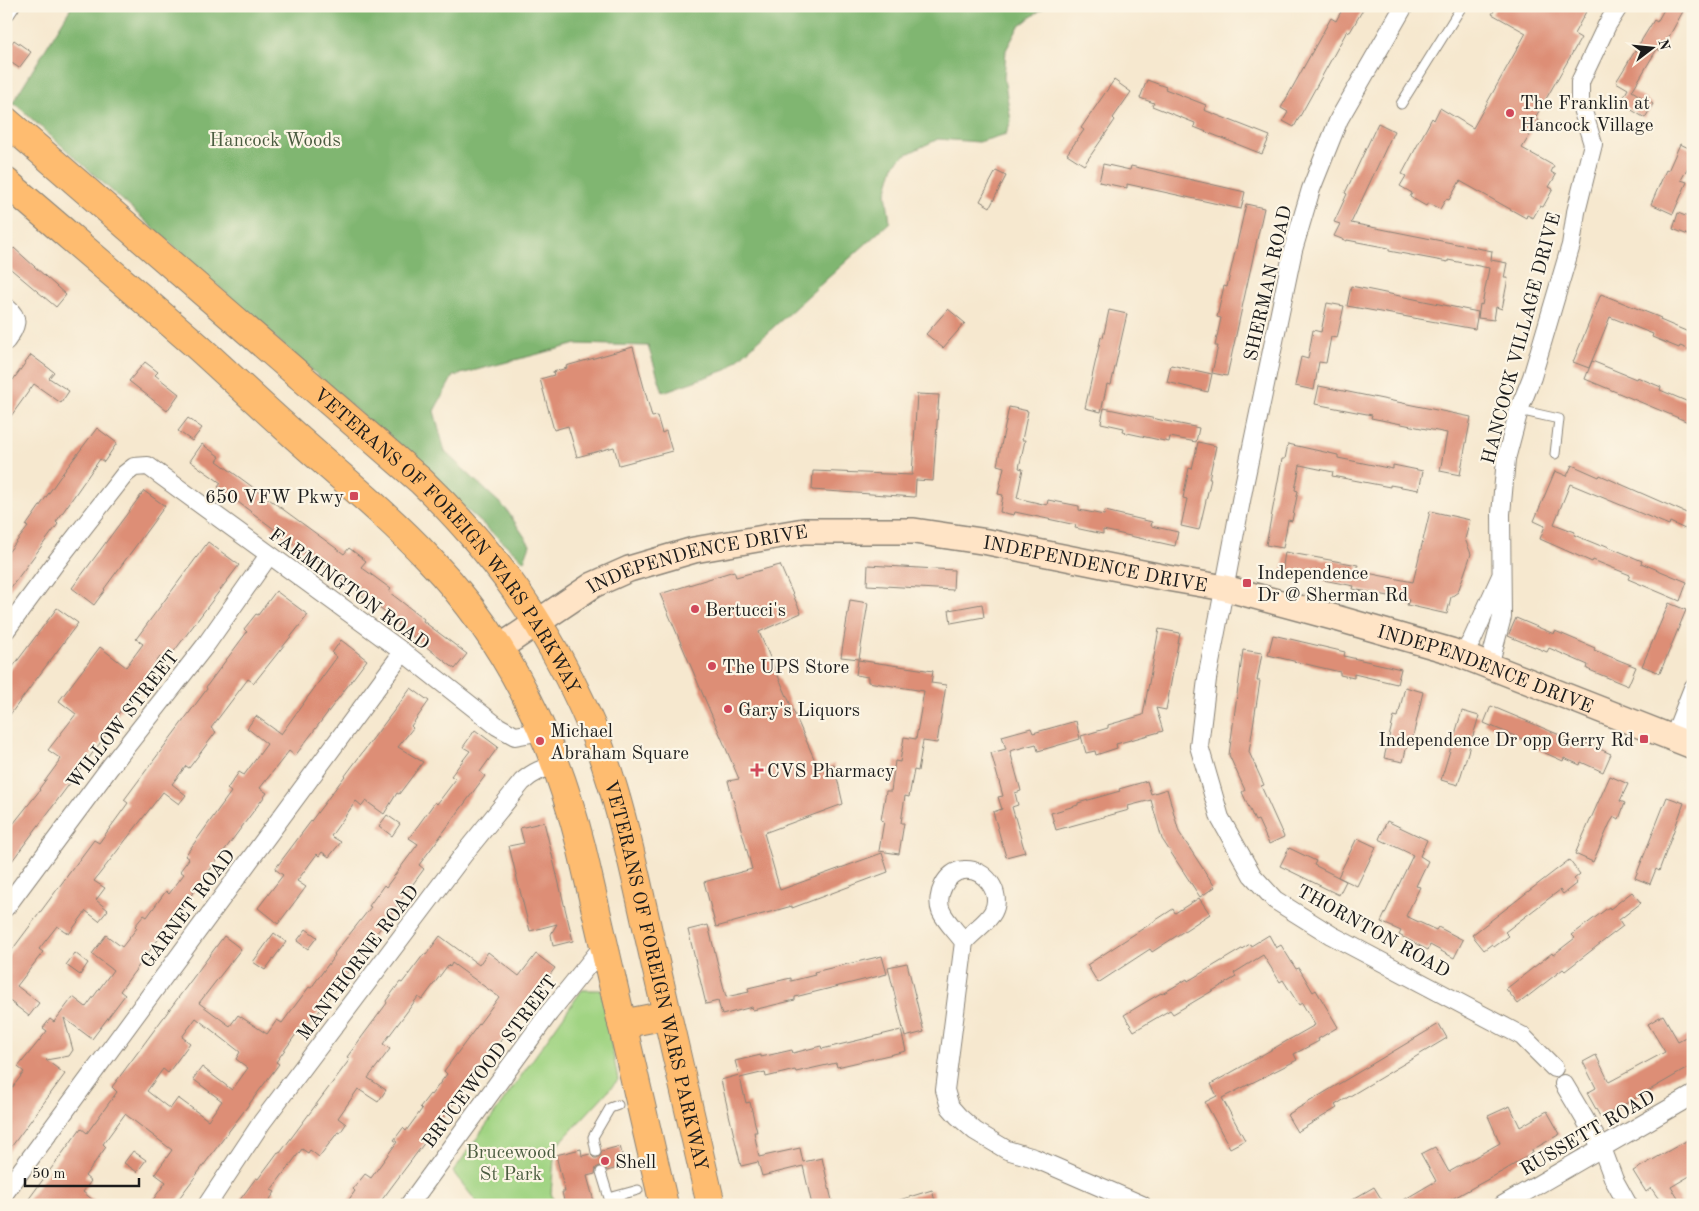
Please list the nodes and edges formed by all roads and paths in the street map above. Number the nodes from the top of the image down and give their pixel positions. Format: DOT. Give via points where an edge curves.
graph roads {
  1 [pos="10,6"];
  2 [pos="1404,6"];
  3 [pos="1462,6"];
  4 [pos="1619,6"];
  5 [pos="6,12"];
  6 [pos="1402,104"];
  7 [pos="6,121"];
  8 [pos="6,182"];
  9 [pos="6,307"];
  10 [pos="6,341"];
  11 [pos="1520,410"];
  12 [pos="1555,454"];
  13 [pos="269,555"];
  14 [pos="1502,573"];
  15 [pos="1225,588"];
  16 [pos="537,623"];
  17 [pos="6,630"];
  18 [pos="499,648"];
  19 [pos="403,652"];
  20 [pos="1462,656"];
  21 [pos="1489,666"];
  22 [pos="1693,688"];
  23 [pos="543,731"];
  24 [pos="1683,742"];
  25 [pos="557,764"];
  26 [pos="6,908"];
  27 [pos="964,942"];
  28 [pos="604,945"];
  29 [pos="667,1015"];
  30 [pos="622,1024"];
  31 [pos="1554,1068"];
  32 [pos="1564,1084"];
  33 [pos="1693,1095"];
  34 [pos="618,1105"];
  35 [pos="1602,1148"];
  36 [pos="596,1152"];
  37 [pos="601,1172"];
  38 [pos="638,1190"];
  39 [pos="6,1191"];
  40 [pos="207,1205"];
  41 [pos="409,1205"];
  42 [pos="664,1205"];
  43 [pos="711,1205"];
  44 [pos="1142,1205"];
  45 [pos="1503,1205"];
  46 [pos="1628,1205"];
  1 -- 5 [label="street"];
  2 -- 15 [label="street, SHERMAN ROAD" via="1339,119 1307,202 1279,309"];
  3 -- 6 [label="lane"];
  4 -- 11 [label="street, HANCOCK VILLAGE DRIVE" via="1580,82 1580,102 1593,144 1571,245"];
  7 -- 16 [label="highway, VETERANS OF FOREIGN WARS PARKWAY" via="422,481 477,541"];
  8 -- 18 [label="highway, VETERANS OF FOREIGN WARS PARKWAY" via="389,518 446,577"];
  9 -- 10 [label="street" via="15,314 16,320"];
  11 -- 12 [label="lane" via="1559,419"];
  11 -- 14 [label="street, HANCOCK VILLAGE DRIVE" via="1506,459"];
  13 -- 17 [label="street, FARMINGTON ROAD" via="148,466 134,467 125,474"];
  13 -- 19 [label="street, FARMINGTON ROAD"];
  13 -- 26 [label="street, WILLOW STREET"];
  14 -- 20 [label="street, HANCOCK VILLAGE DRIVE"];
  14 -- 21 [label="street, HANCOCK VILLAGE DRIVE" via="1502,617"];
  15 -- 16 [label="main road, INDEPENDENCE DRIVE" via="988,542 924,533 804,531 694,550 629,569 593,585"];
  15 -- 20 [label="main road, INDEPENDENCE DRIVE"];
  15 -- 31 [label="street, THORNTON ROAD" via="1207,679 1199,746 1220,818 1252,875 1275,900 1331,935 1522,1036"];
  16 -- 18 [label="main road, INDEPENDENCE DRIVE"];
  16 -- 29 [label="highway, VETERANS OF FOREIGN WARS PARKWAY" via="577,695 609,777"];
  18 -- 23 [label="highway, VETERANS OF FOREIGN WARS PARKWAY"];
  19 -- 23 [label="street, FARMINGTON ROAD" via="509,734 515,736"];
  19 -- 39 [label="street, GARNET ROAD"];
  20 -- 21 [label="main road, INDEPENDENCE DRIVE"];
  21 -- 24 [label="main road, INDEPENDENCE DRIVE"];
  22 -- 24 [label="street"];
  23 -- 25 [label="highway, VETERANS OF FOREIGN WARS PARKWAY"];
  25 -- 28 [label="highway, VETERANS OF FOREIGN WARS PARKWAY" via="574,816"];
  25 -- 40 [label="street, MANTHORNE ROAD" via="530,774 516,788 262,1122"];
  27 -- 44 [label="street" via="945,1090 950,1106 975,1130 1007,1150 1034,1158"];
  28 -- 30 [label="highway, VETERANS OF FOREIGN WARS PARKWAY"];
  28 -- 41 [label="street, BRUCEWOOD STREET" via="549,1013"];
  29 -- 30 [label="highway"];
  29 -- 43 [label="highway, VETERANS OF FOREIGN WARS PARKWAY"];
  30 -- 42 [label="highway, VETERANS OF FOREIGN WARS PARKWAY"];
  32 -- 35 [label="street"];
  33 -- 35 [label="street, RUSSETT ROAD"];
  34 -- 36 [label="lane" via="610,1108 593,1137"];
  35 -- 45 [label="street, RUSSETT ROAD"];
  35 -- 46 [label="street"];
  37 -- 38 [label="lane" via="608,1198"];
}
